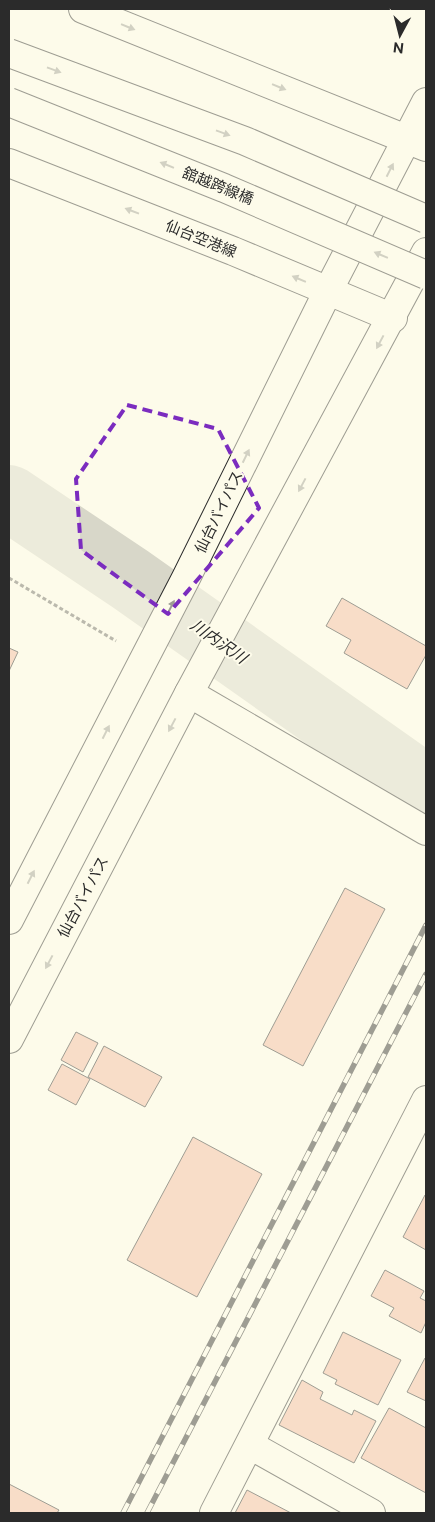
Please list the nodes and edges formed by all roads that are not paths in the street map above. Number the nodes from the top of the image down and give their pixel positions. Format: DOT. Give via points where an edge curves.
graph roads {
  1 [pos="83,9"];
  2 [pos="9,53"];
  3 [pos="9,102"];
  4 [pos="426,102"];
  5 [pos="416,143"];
  6 [pos="9,163"];
  7 [pos="426,219"];
  8 [pos="426,252"];
  9 [pos="426,275"];
  10 [pos="328,290"];
  11 [pos="393,318"];
  12 [pos="189,693"];
  13 [pos="426,831"];
  14 [pos="9,920"];
  15 [pos="9,1038"];
  16 [pos="426,1100"];
  17 [pos="250,1445"];
  18 [pos="214,1513"];
  19 [pos="372,1513"];
  1 -- 5 [label="main road, one-way"];
  2 -- 7 [label="main road, one-way, bridge" via="245,141"];
  9 -- 3 [label="main road, 舘越跨線橋, one-way, bridge" via="224,188"];
  4 -- 5 [label="main road, 仙台バイパス"];
  10 -- 5 [label="main road, 仙台バイパス, one-way"];
  10 -- 6 [label="main road, 仙台空港線, one-way"];
  8 -- 11 [label="main road, 仙台バイパス"];
  10 -- 11 [label="main road, 仙台空港線"];
  14 -- 10 [label="main road, 仙台バイパス, one-way" via="186,578"];
  11 -- 12 [label="main road, 仙台バイパス, one-way"];
  12 -- 13 [label="main road"];
  12 -- 15 [label="main road, 仙台バイパス, one-way"];
  16 -- 17 [label="main road"];
  17 -- 18 [label="main road"];
  17 -- 19 [label="main road"];
}
